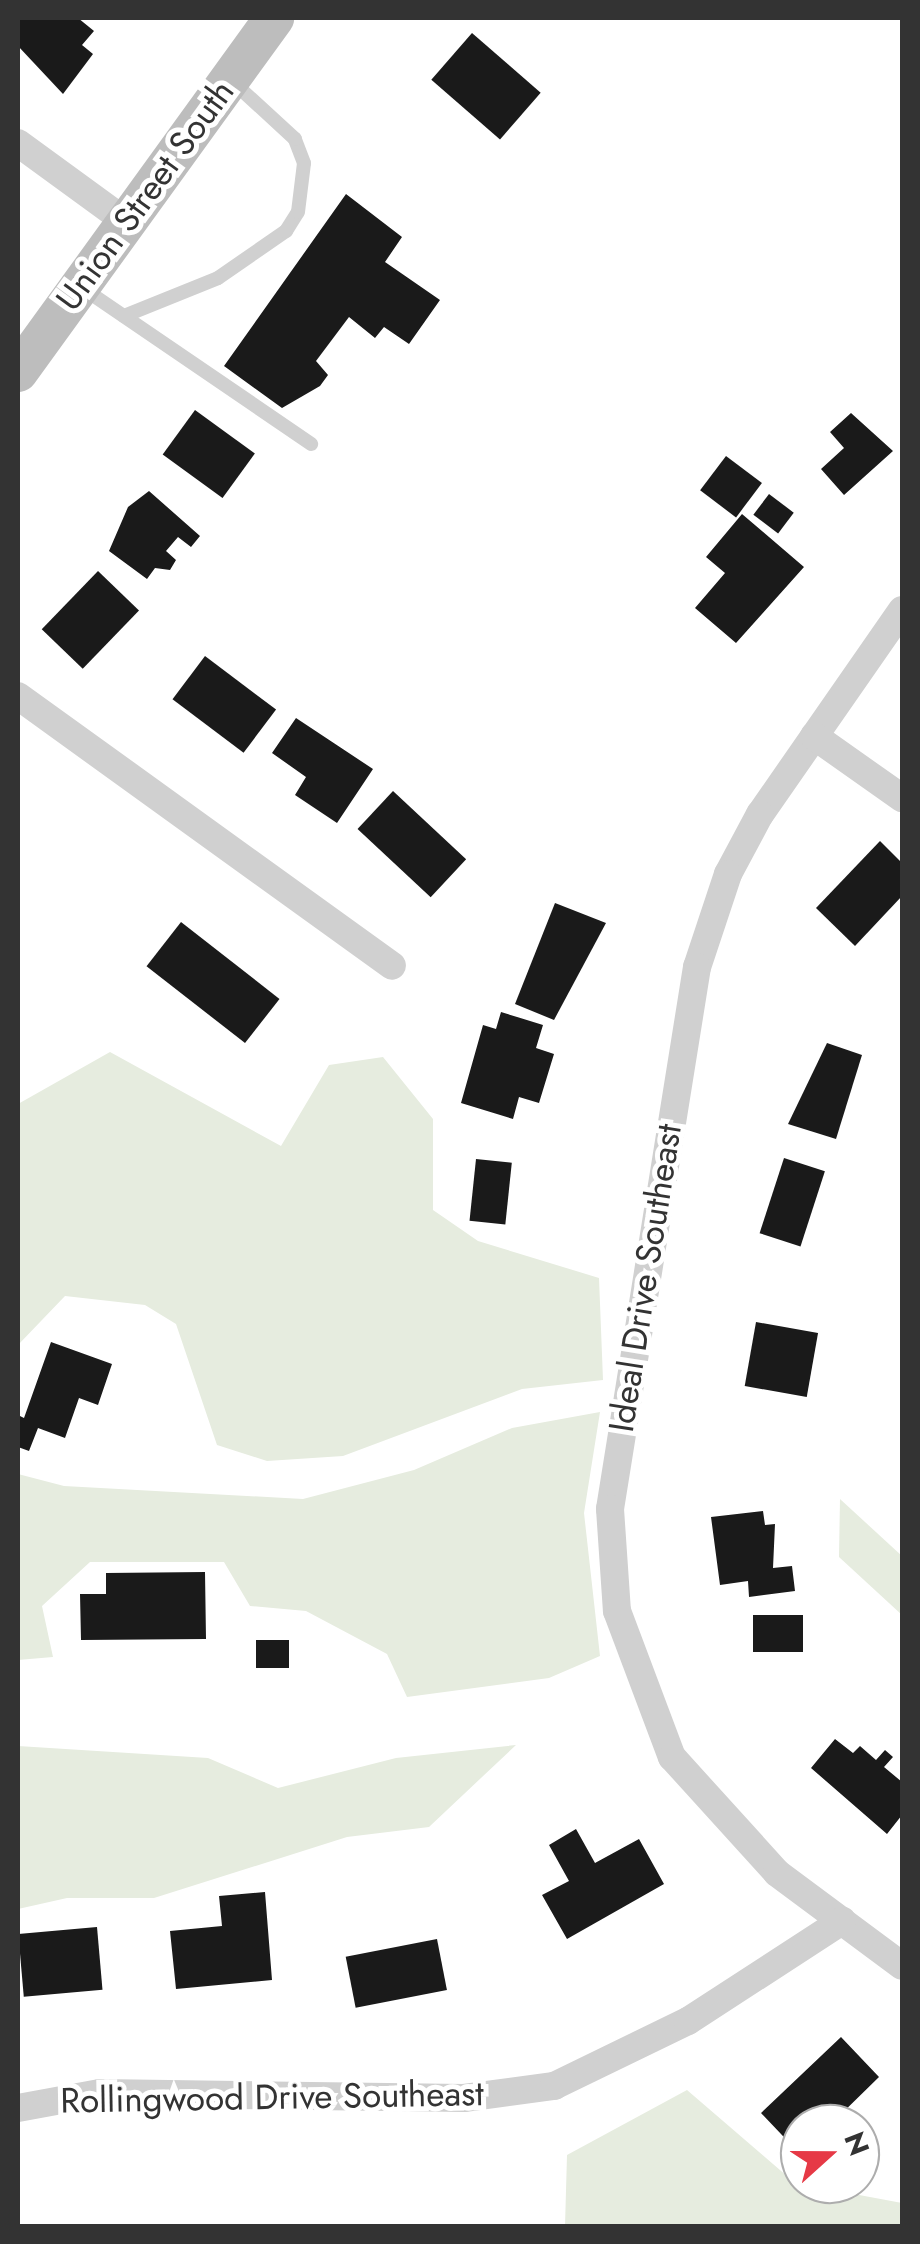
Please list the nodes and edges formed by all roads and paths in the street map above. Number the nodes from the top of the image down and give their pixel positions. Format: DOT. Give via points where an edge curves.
graph roads {
  1 [pos="274,18"];
  2 [pos="229,79"];
  3 [pos="18,143"];
  4 [pos="126,221"];
  5 [pos="80,286"];
  6 [pos="124,316"];
  7 [pos="18,372"];
  8 [pos="311,444"];
  9 [pos="902,610"];
  10 [pos="18,696"];
  11 [pos="814,736"];
  12 [pos="902,798"];
  13 [pos="392,966"];
  14 [pos="842,1921"];
  15 [pos="902,1966"];
  16 [pos="18,2108"];
  1 -- 2 [label="main road, Union Street South"];
  2 -- 4 [label="main road, Union Street South"];
  2 -- 6 [label="lane" via="295,139 305,177 298,212 286,232 218,278"];
  3 -- 4 [label="street"];
  4 -- 5 [label="main road, Union Street South"];
  5 -- 6 [label="lane"];
  5 -- 7 [label="main road, Union Street South"];
  6 -- 8 [label="lane"];
  9 -- 11 [label="street, Ideal Drive Southeast"];
  10 -- 13 [label="street"];
  11 -- 12 [label="street"];
  11 -- 14 [label="street, Ideal Drive Southeast" via="728,874 697,967 610,1509 618,1611 672,1757 777,1873"];
  14 -- 15 [label="street, Ideal Drive Southeast"];
  14 -- 16 [label="street, Rollingwood Drive Southeast" via="688,2021 554,2086 464,2098 100,2093"];
}
